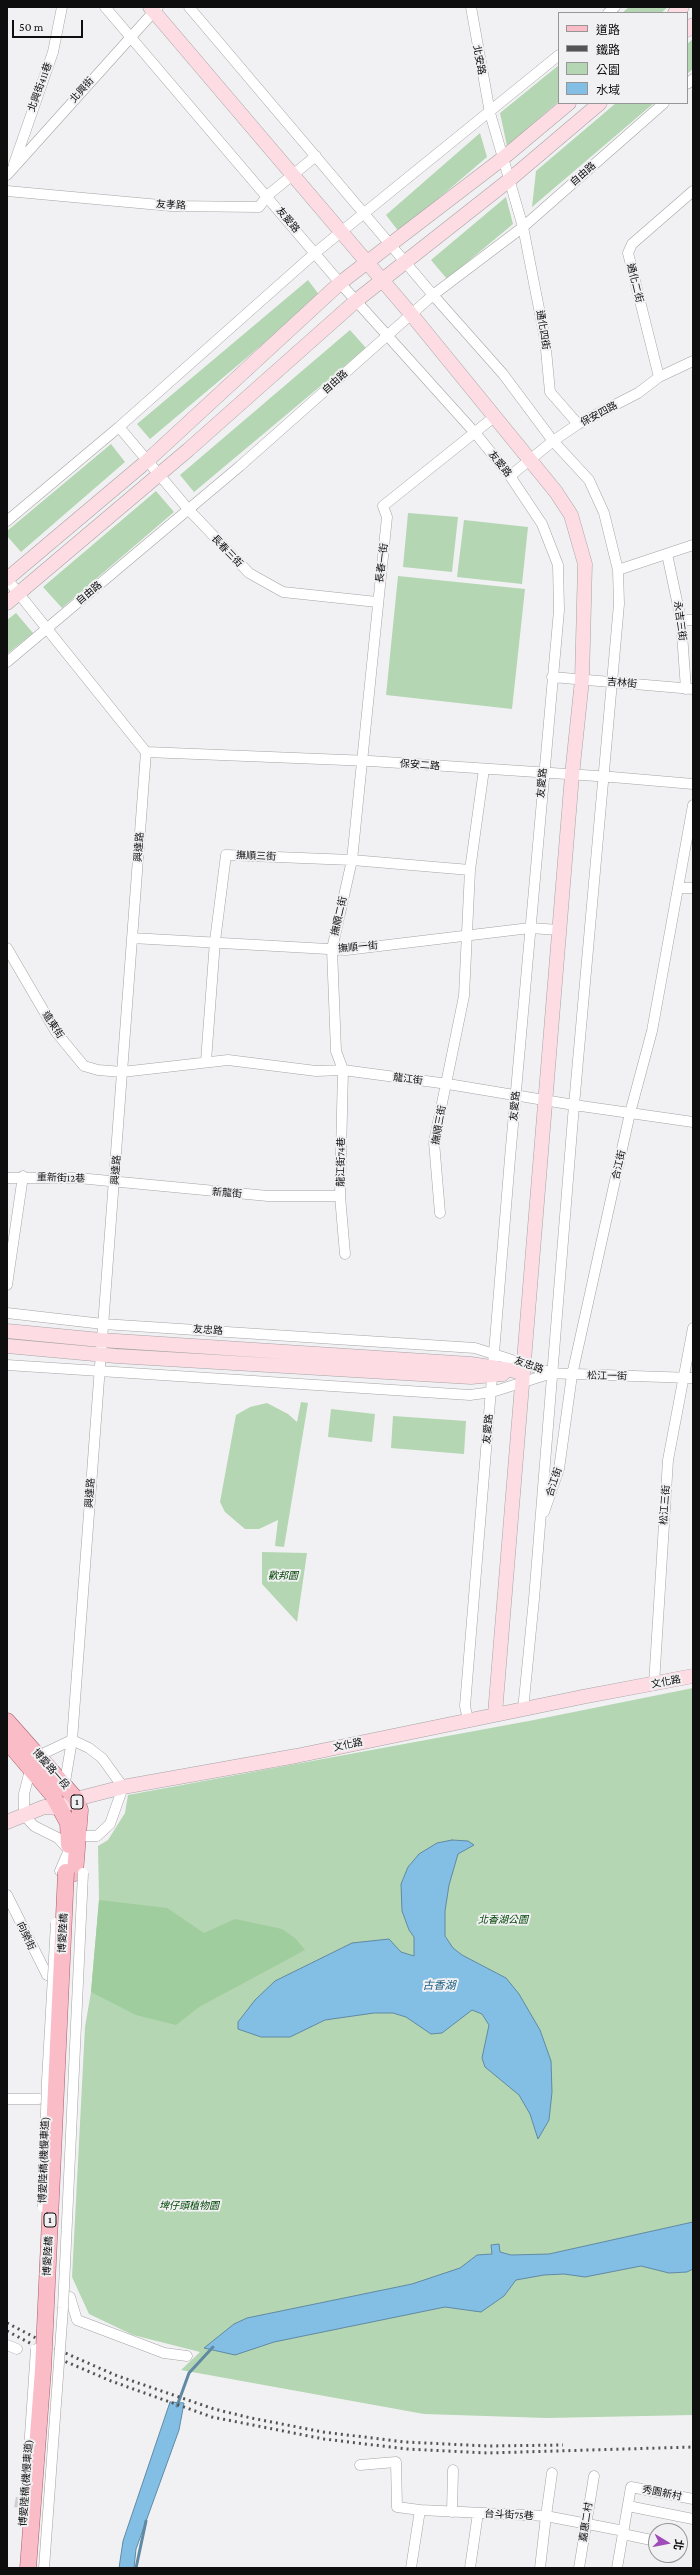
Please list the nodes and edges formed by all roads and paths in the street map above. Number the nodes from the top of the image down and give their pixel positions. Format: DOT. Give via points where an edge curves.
graph roads {
  1 [pos="62,7"];
  2 [pos="105,7"];
  3 [pos="189,7"];
  4 [pos="471,7"];
  5 [pos="154,9"];
  6 [pos="130,36"];
  7 [pos="558,56"];
  8 [pos="568,104"];
  9 [pos="599,104"];
  10 [pos="663,104"];
  11 [pos="490,113"];
  12 [pos="316,156"];
  13 [pos="502,159"];
  14 [pos="14,166"];
  15 [pos="7,175"];
  16 [pos="294,175"];
  17 [pos="508,181"];
  18 [pos="693,191"];
  19 [pos="7,192"];
  20 [pos="268,195"];
  21 [pos="366,214"];
  22 [pos="523,227"];
  23 [pos="341,232"];
  24 [pos="392,244"];
  25 [pos="316,253"];
  26 [pos="406,261"];
  27 [pos="368,264"];
  28 [pos="381,280"];
  29 [pos="340,283"];
  30 [pos="433,295"];
  31 [pos="357,300"];
  32 [pos="411,314"];
  33 [pos="388,335"];
  34 [pos="693,361"];
  35 [pos="659,377"];
  36 [pos="494,417"];
  37 [pos="578,424"];
  38 [pos="119,427"];
  39 [pos="476,434"];
  40 [pos="554,441"];
  41 [pos="529,460"];
  42 [pos="147,461"];
  43 [pos="159,475"];
  44 [pos="510,476"];
  45 [pos="188,510"];
  46 [pos="7,521"];
  47 [pos="693,546"];
  48 [pos="667,554"];
  49 [pos="618,570"];
  50 [pos="7,579"];
  51 [pos="19,592"];
  52 [pos="377,602"];
  53 [pos="7,603"];
  54 [pos="681,620"];
  55 [pos="693,620"];
  56 [pos="48,628"];
  57 [pos="7,662"];
  58 [pos="552,677"];
  59 [pos="582,680"];
  60 [pos="612,682"];
  61 [pos="690,689"];
  62 [pos="146,752"];
  63 [pos="361,761"];
  64 [pos="484,769"];
  65 [pos="543,774"];
  66 [pos="572,776"];
  67 [pos="604,776"];
  68 [pos="693,784"];
  69 [pos="693,804"];
  70 [pos="352,860"];
  71 [pos="470,870"];
  72 [pos="678,888"];
  73 [pos="693,888"];
  74 [pos="530,928"];
  75 [pos="559,930"];
  76 [pos="465,934"];
  77 [pos="132,938"];
  78 [pos="215,941"];
  79 [pos="7,948"];
  80 [pos="332,949"];
  81 [pos="206,1062"];
  82 [pos="343,1070"];
  83 [pos="122,1072"];
  84 [pos="448,1084"];
  85 [pos="516,1096"];
  86 [pos="545,1100"];
  87 [pos="574,1105"];
  88 [pos="630,1113"];
  89 [pos="693,1122"];
  90 [pos="23,1176"];
  91 [pos="7,1178"];
  92 [pos="115,1181"];
  93 [pos="340,1196"];
  94 [pos="440,1213"];
  95 [pos="345,1254"];
  96 [pos="7,1285"];
  97 [pos="7,1313"];
  98 [pos="103,1324"];
  99 [pos="693,1328"];
  100 [pos="7,1331"];
  101 [pos="101,1340"];
  102 [pos="7,1346"];
  103 [pos="101,1355"];
  104 [pos="7,1365"];
  105 [pos="494,1365"];
  106 [pos="100,1371"];
  107 [pos="522,1372"];
  108 [pos="552,1373"];
  109 [pos="572,1375"];
  110 [pos="688,1378"];
  111 [pos="492,1392"];
  112 [pos="539,1525"];
  113 [pos="693,1676"];
  114 [pos="654,1684"];
  115 [pos="523,1710"];
  116 [pos="495,1714"];
  117 [pos="468,1720"];
  118 [pos="7,1721"];
  119 [pos="7,1740"];
  120 [pos="72,1740"];
  121 [pos="38,1756"];
  122 [pos="30,1770"];
  123 [pos="64,1784"];
  124 [pos="123,1787"];
  125 [pos="76,1799"];
  126 [pos="59,1808"];
  127 [pos="24,1815"];
  128 [pos="7,1822"];
  129 [pos="75,1845"];
  130 [pos="71,1872"];
  131 [pos="7,1895"];
  132 [pos="47,1975"];
  133 [pos="7,2099"];
  134 [pos="39,2099"];
  135 [pos="70,2297"];
  136 [pos="188,2356"];
  137 [pos="360,2464"];
  138 [pos="453,2470"];
  139 [pos="552,2473"];
  140 [pos="594,2476"];
  141 [pos="693,2499"];
  142 [pos="628,2506"];
  143 [pos="53,2509"];
  144 [pos="420,2510"];
  145 [pos="452,2512"];
  146 [pos="478,2513"];
  147 [pos="546,2516"];
  148 [pos="693,2519"];
  149 [pos="586,2524"];
  150 [pos="623,2532"];
  151 [pos="648,2539"];
  152 [pos="20,2568"];
  153 [pos="28,2568"];
  154 [pos="37,2568"];
  155 [pos="44,2568"];
  156 [pos="49,2568"];
  157 [pos="411,2568"];
  158 [pos="470,2568"];
  159 [pos="540,2568"];
  160 [pos="579,2568"];
  161 [pos="617,2568"];
  1 -- 14 [label="street, 北興街411巷" via="53,52 38,89"];
  2 -- 6 [label="street, 友愛路"];
  3 -- 12 [label="street"];
  4 -- 11 [label="street, 北安路"];
  5 -- 6 [label="street, 北興街"];
  5 -- 16 [label="street"];
  6 -- 14 [label="street, 北興街"];
  6 -- 20 [label="street, 友愛路"];
  7 -- 11 [label="street"];
  8 -- 13 [label="street"];
  9 -- 17 [label="street"];
  10 -- 22 [label="street, 自由路"];
  11 -- 13 [label="street, 北安路"];
  11 -- 21 [label="street"];
  12 -- 16 [label="street, 友孝路"];
  12 -- 21 [label="street"];
  13 -- 17 [label="street, 北安路"];
  13 -- 24 [label="street"];
  14 -- 15 [label="street, 北興街"];
  16 -- 20 [label="street, 友孝路"];
  16 -- 23 [label="street"];
  17 -- 22 [label="street, 通化四街"];
  17 -- 26 [label="street"];
  18 -- 35 [label="street, 通化二街" via="632,244 628,253"];
  19 -- 20 [label="street, 友孝路" via="171,206 235,207 258,207"];
  20 -- 25 [label="street, 友愛路"];
  21 -- 23 [label="street"];
  21 -- 24 [label="street"];
  22 -- 30 [label="street, 自由路"];
  22 -- 37 [label="street, 通化四街" via="545,339 550,392"];
  23 -- 25 [label="street"];
  23 -- 27 [label="street"];
  24 -- 26 [label="street"];
  24 -- 27 [label="street"];
  25 -- 29 [label="street, 友愛路"];
  25 -- 38 [label="street"];
  26 -- 28 [label="street"];
  26 -- 30 [label="street"];
  27 -- 28 [label="street"];
  27 -- 29 [label="street"];
  28 -- 31 [label="street"];
  28 -- 32 [label="street"];
  29 -- 31 [label="street, 友愛路"];
  29 -- 42 [label="street"];
  30 -- 32 [label="street, 自由路"];
  30 -- 40 [label="street" via="503,374"];
  31 -- 33 [label="street, 友愛路"];
  31 -- 43 [label="street"];
  32 -- 33 [label="street, 自由路"];
  32 -- 36 [label="street"];
  33 -- 39 [label="street, 友愛路"];
  33 -- 45 [label="street, 自由路"];
  34 -- 35 [label="street, 保安四路"];
  35 -- 37 [label="street, 保安四路" via="638,393"];
  36 -- 39 [label="street, 長春一街"];
  36 -- 41 [label="street"];
  37 -- 40 [label="street, 保安四路"];
  38 -- 42 [label="street, 長春三街"];
  38 -- 46 [label="street"];
  39 -- 44 [label="street, 友愛路"];
  39 -- 52 [label="street, 長春一街" via="384,506 387,517"];
  40 -- 41 [label="street, 保安四路"];
  40 -- 49 [label="street" via="589,480 604,513"];
  41 -- 44 [label="street, 保安四路"];
  41 -- 59 [label="street" via="571,515 585,564"];
  42 -- 43 [label="street, 長春三街"];
  42 -- 50 [label="street"];
  43 -- 45 [label="street, 長春三街"];
  43 -- 51 [label="street"];
  44 -- 58 [label="street, 友愛路" via="542,524 558,565 559,610"];
  45 -- 52 [label="street, 長春三街" via="249,573 283,592"];
  45 -- 56 [label="street, 自由路"];
  47 -- 48 [label="street"];
  48 -- 49 [label="street"];
  48 -- 54 [label="street, 永吉三街"];
  49 -- 60 [label="street" via="619,604"];
  50 -- 51 [label="street"];
  51 -- 53 [label="street"];
  51 -- 56 [label="street"];
  52 -- 63 [label="street, 長春一街"];
  54 -- 55 [label="street"];
  54 -- 61 [label="street, 永吉三街"];
  56 -- 57 [label="street, 自由路"];
  56 -- 62 [label="street"];
  58 -- 59 [label="street, 吉林街"];
  58 -- 65 [label="street, 友愛路"];
  59 -- 60 [label="street, 吉林街"];
  59 -- 66 [label="street"];
  60 -- 61 [label="street, 吉林街"];
  60 -- 67 [label="street"];
  62 -- 63 [label="street, 保安二路"];
  62 -- 77 [label="street, 興達路"];
  63 -- 64 [label="street, 保安二路"];
  63 -- 70 [label="street, 撫順二街"];
  64 -- 65 [label="street, 保安二路"];
  64 -- 71 [label="street, 撫順三街"];
  65 -- 66 [label="street, 保安二路"];
  65 -- 74 [label="street, 友愛路"];
  66 -- 67 [label="street, 保安二路"];
  66 -- 75 [label="street"];
  67 -- 68 [label="street, 保安二路"];
  67 -- 87 [label="street"];
  69 -- 72 [label="street, 合江街"];
  70 -- 71 [label="street, 撫順三街"];
  70 -- 78 [label="street, 撫順三街" via="226,855"];
  70 -- 80 [label="street, 撫順二街"];
  71 -- 76 [label="street, 撫順三街"];
  72 -- 73 [label="street"];
  72 -- 88 [label="street, 合江街" via="652,1031"];
  74 -- 75 [label="street, 撫順一街"];
  74 -- 76 [label="street, 撫順一街"];
  74 -- 85 [label="street, 友愛路"];
  75 -- 86 [label="street"];
  76 -- 80 [label="street, 撫順一街" via="346,950"];
  76 -- 84 [label="street, 撫順三街" via="464,996"];
  77 -- 78 [label="street, 撫順一街"];
  77 -- 83 [label="street, 興達路"];
  78 -- 80 [label="street, 撫順一街"];
  78 -- 81 [label="street, 撫順三街"];
  79 -- 83 [label="street, 遠東街" via="56,1032 84,1066"];
  80 -- 82 [label="street, 撫順二街" via="336,1051"];
  81 -- 82 [label="street, 龍江街" via="228,1060 316,1071"];
  81 -- 83 [label="street, 龍江街"];
  82 -- 84 [label="street, 龍江街"];
  82 -- 93 [label="street, 龍江街74巷"];
  83 -- 92 [label="street, 興達路"];
  84 -- 85 [label="street, 龍江街"];
  84 -- 94 [label="street, 撫順三街" via="434,1142"];
  85 -- 86 [label="street, 龍江街"];
  85 -- 105 [label="street, 友愛路"];
  86 -- 87 [label="street, 龍江街"];
  86 -- 107 [label="street"];
  87 -- 88 [label="street, 龍江街"];
  87 -- 108 [label="street"];
  88 -- 89 [label="street, 龍江街"];
  88 -- 109 [label="street, 合江街"];
  90 -- 91 [label="street, 重新街12巷"];
  90 -- 92 [label="street, 重新街12巷"];
  90 -- 96 [label="street"];
  92 -- 93 [label="street, 新龍街" via="268,1196"];
  92 -- 98 [label="street, 興達路"];
  93 -- 95 [label="street, 龍江街74巷"];
  97 -- 98 [label="street, 友忠路"];
  98 -- 101 [label="street, 興達路"];
  98 -- 105 [label="street, 友忠路" via="475,1348"];
  99 -- 110 [label="street, 松江三街"];
  100 -- 101 [label="street, 友忠路"];
  101 -- 103 [label="street, 興達路"];
  101 -- 105 [label="street, 友忠路"];
  102 -- 103 [label="street, 友忠路"];
  103 -- 105 [label="street, 友忠路" via="471,1377"];
  103 -- 106 [label="street, 興達路"];
  104 -- 106 [label="street, 友忠路"];
  105 -- 107 [label="street, 友忠路"];
  105 -- 111 [label="street, 友愛路"];
  106 -- 111 [label="street, 友忠路" via="470,1396"];
  106 -- 120 [label="street, 興達路"];
  107 -- 108 [label="street, 松江一街"];
  107 -- 111 [label="street, 友忠路"];
  107 -- 116 [label="street"];
  108 -- 109 [label="street, 松江一街"];
  108 -- 112 [label="street"];
  109 -- 110 [label="street, 松江一街"];
  109 -- 112 [label="street, 合江街" via="559,1470"];
  110 -- 114 [label="street, 松江三街" via="668,1460"];
  111 -- 117 [label="street, 友愛路" via="465,1706"];
  112 -- 115 [label="street"];
  113 -- 114 [label="street, 文化路"];
  114 -- 115 [label="street, 文化路"];
  115 -- 116 [label="street, 文化路"];
  116 -- 117 [label="street, 文化路"];
  117 -- 124 [label="street, 文化路" via="296,1756"];
  118 -- 121 [label="main road, 博愛路一段 / 1"];
  119 -- 122 [label="main road, 博愛路一段 / 1"];
  120 -- 121 [label="street"];
  120 -- 123 [label="street, 興達路"];
  120 -- 124 [label="street" via="102,1758"];
  121 -- 123 [label="main road, 博愛路一段 / 1"];
  122 -- 126 [label="main road, 博愛路一段 / 1" via="52,1794"];
  122 -- 127 [label="street" via="24,1794"];
  123 -- 125 [label="main road, 博愛路一段 / 1"];
  123 -- 126 [label="street, 興達路"];
  124 -- 125 [label="street, 文化路"];
  124 -- 129 [label="street" via="110,1824 97,1836"];
  125 -- 126 [label="street, 文化路"];
  125 -- 129 [label="main road, 博愛路一段 / 1" via="80,1810"];
  126 -- 127 [label="street, 文化路" via="44,1807"];
  126 -- 129 [label="main road, 博愛路一段 / 1" via="68,1823"];
  127 -- 128 [label="street, 文化路"];
  127 -- 129 [label="street" via="34,1826"];
  129 -- 130 [label="main road, 博愛路一段 / 1"];
  130 -- 152 [label="street, 博愛陸橋(機慢車道), bridge" via="47,2081 38,2321"];
  130 -- 153 [label="main road, 博愛陸橋 / 1, bridge"];
  130 -- 154 [label="main road, 博愛陸橋 / 1" via="52,2371"];
  130 -- 155 [label="street, bridge" via="63,2308"];
  131 -- 132 [label="street, 向榮街"];
  133 -- 134 [label="street"];
  135 -- 136 [label="street" via="77,2320 164,2354"];
  137 -- 144 [label="street, 台斗街75巷" via="396,2462 397,2507"];
  138 -- 145 [label="street"];
  139 -- 147 [label="street"];
  140 -- 149 [label="street, 嘉惠二村"];
  141 -- 142 [label="street, 秀園新村" via="631,2487"];
  142 -- 148 [label="street"];
  142 -- 150 [label="street"];
  143 -- 156 [label="street"];
  144 -- 145 [label="street, 台斗街75巷"];
  144 -- 157 [label="street"];
  145 -- 146 [label="street, 台斗街75巷"];
  146 -- 147 [label="street, 台斗街75巷"];
  146 -- 158 [label="street"];
  147 -- 149 [label="street"];
  147 -- 159 [label="street, 台斗街75巷"];
  149 -- 150 [label="street"];
  149 -- 160 [label="street, 嘉惠二村"];
  150 -- 151 [label="street"];
  150 -- 161 [label="street"];
}
